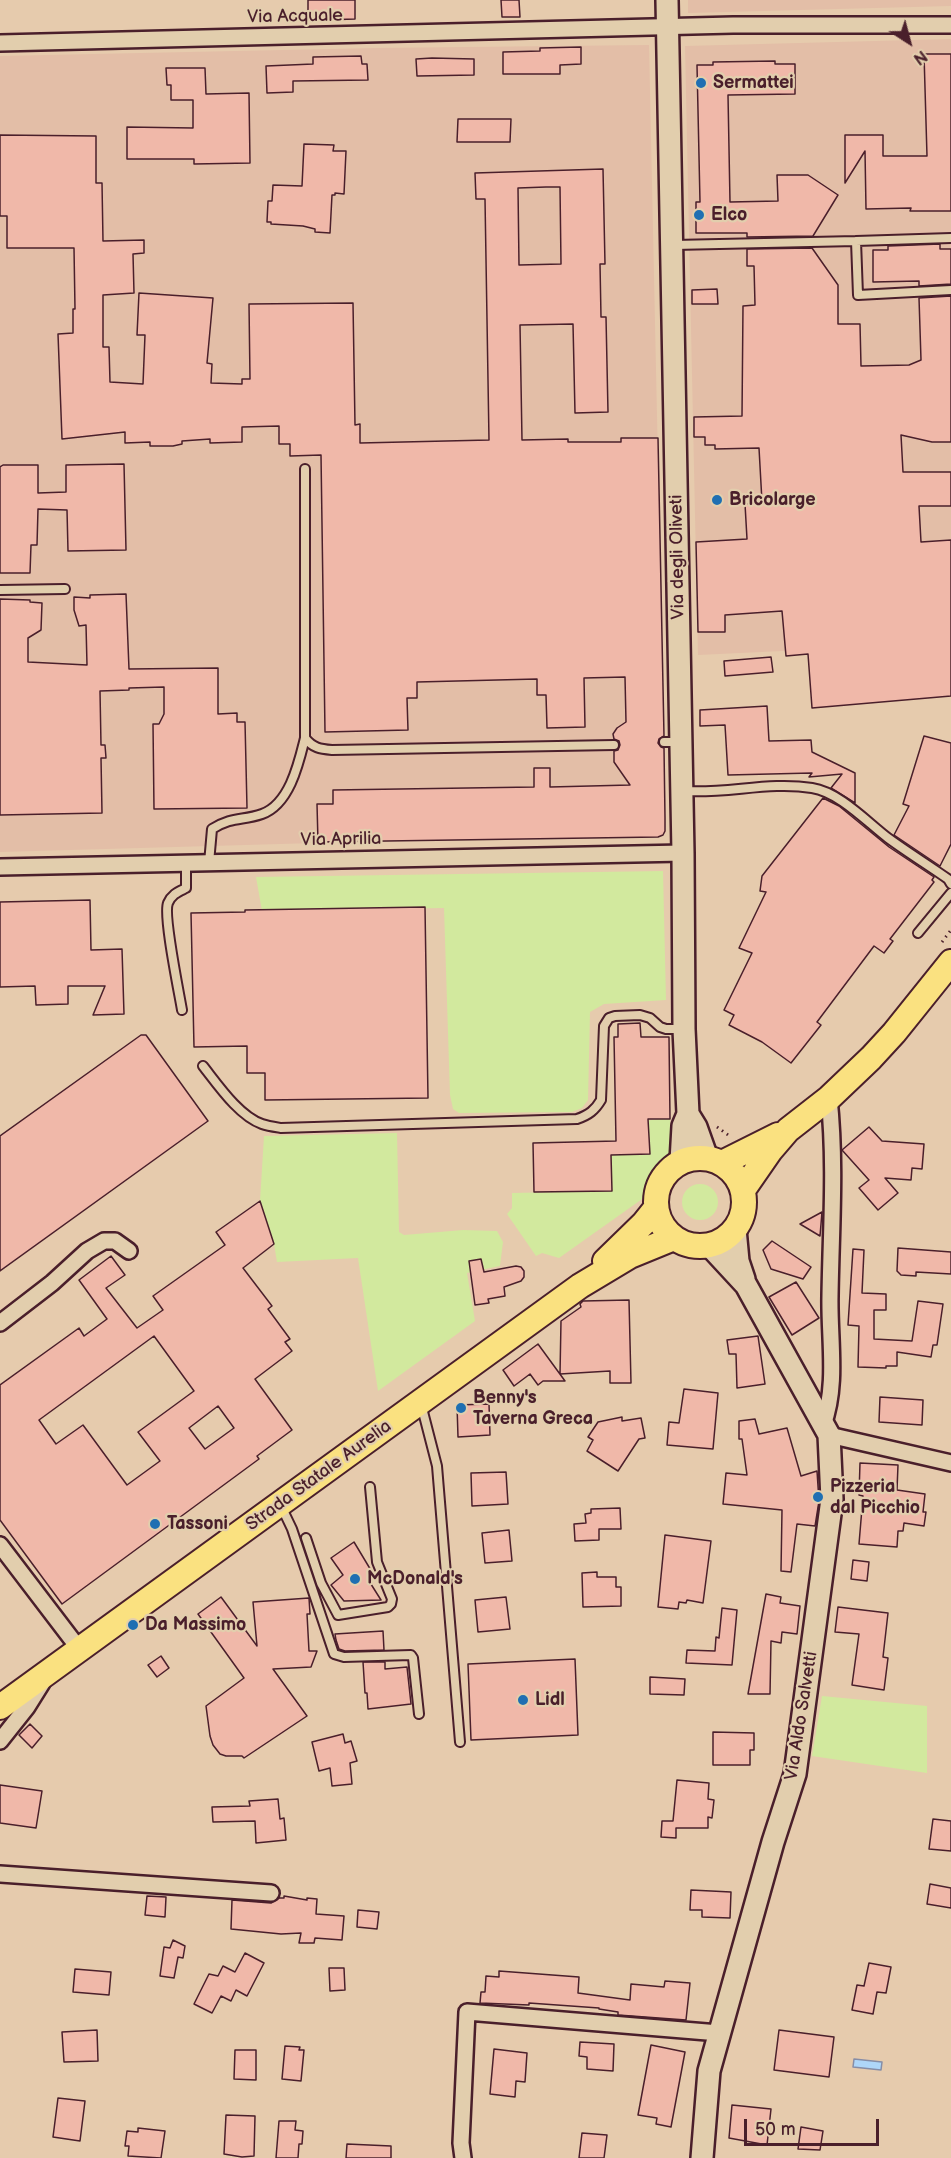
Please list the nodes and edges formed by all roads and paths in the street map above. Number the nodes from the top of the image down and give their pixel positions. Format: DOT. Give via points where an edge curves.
graph roads {
  1 [pos="668,0"];
  2 [pos="951,25"];
  3 [pos="668,28"];
  4 [pos="0,44"];
  5 [pos="951,238"];
  6 [pos="856,241"];
  7 [pos="672,245"];
  8 [pos="951,290"];
  9 [pos="305,469"];
  10 [pos="65,589"];
  11 [pos="0,590"];
  12 [pos="305,738"];
  13 [pos="614,745"];
  14 [pos="682,791"];
  15 [pos="683,853"];
  16 [pos="186,863"];
  17 [pos="209,863"];
  18 [pos="0,867"];
  19 [pos="951,884"];
  20 [pos="951,893"];
  21 [pos="948,902"];
  22 [pos="951,930"];
  23 [pos="918,933"];
  24 [pos="944,956"];
  25 [pos="182,1010"];
  26 [pos="684,1029"];
  27 [pos="203,1066"];
  28 [pos="828,1098"];
  29 [pos="688,1114"];
  30 [pos="717,1126"];
  31 [pos="788,1130"];
  32 [pos="732,1138"];
  33 [pos="715,1160"];
  34 [pos="681,1161"];
  35 [pos="743,1190"];
  36 [pos="656,1208"];
  37 [pos="735,1229"];
  38 [pos="674,1238"];
  39 [pos="709,1245"];
  40 [pos="129,1251"];
  41 [pos="746,1285"];
  42 [pos="580,1286"];
  43 [pos="0,1323"];
  44 [pos="421,1402"];
  45 [pos="826,1430"];
  46 [pos="951,1463"];
  47 [pos="370,1487"];
  48 [pos="280,1504"];
  49 [pos="306,1538"];
  50 [pos="0,1545"];
  51 [pos="80,1650"];
  52 [pos="47,1674"];
  53 [pos="0,1707"];
  54 [pos="419,1714"];
  55 [pos="0,1741"];
  56 [pos="460,1742"];
  57 [pos="0,1874"];
  58 [pos="272,1893"];
  59 [pos="719,2033"];
  60 [pos="463,2158"];
  61 [pos="702,2158"];
  1 -- 3 [label="main road, Via degli Oliveti"];
  2 -- 3 [label="street, Via Acquale"];
  3 -- 4 [label="street, Via Acquale"];
  3 -- 7 [label="main road, Via degli Oliveti"];
  5 -- 6 [label="lane"];
  6 -- 7 [label="lane"];
  6 -- 8 [label="lane" via="858,295"];
  7 -- 14 [label="main road, Via degli Oliveti" via="673,742"];
  9 -- 12 [label="lane"];
  10 -- 11 [label="lane"];
  12 -- 13 [label="lane" via="319,749 332,750"];
  12 -- 17 [label="lane" via="290,785 276,804 263,813 226,820 212,828"];
  14 -- 15 [label="main road, Via degli Oliveti"];
  14 -- 19 [label="lane" via="775,785 814,788 832,794"];
  15 -- 17 [label="street, Via Aprilia"];
  15 -- 26 [label="main road, Via degli Oliveti"];
  16 -- 17 [label="street, Via Aprilia"];
  16 -- 18 [label="street, Via Aprilia"];
  16 -- 25 [label="lane" via="186,888 174,894 167,905"];
  20 -- 21 [label="lane"];
  21 -- 23 [label="lane"];
  22 -- 24 [label="path"];
  24 -- 28 [label="main road" via="894,1033"];
  26 -- 27 [label="lane" via="666,1029 640,1015 609,1018 604,1026 601,1100 596,1109 577,1119 281,1128 252,1119 229,1099"];
  26 -- 29 [label="main road, Via degli Oliveti"];
  28 -- 31 [label="main road"];
  28 -- 45 [label="street" via="833,1138 831,1376"];
  29 -- 33 [label="main road, Via degli Oliveti"];
  29 -- 34 [label="main road, Via degli Oliveti" via="683,1126"];
  30 -- 32 [label="path"];
  31 -- 33 [label="main road"];
  31 -- 35 [label="main road"];
  33 -- 34 [label="main road" via="694,1157"];
  33 -- 35 [label="main road" via="732,1170"];
  34 -- 36 [label="main road, Strada Statale Aurelia" via="661,1181"];
  35 -- 37 [label="main road" via="745,1204"];
  36 -- 38 [label="main road" via="659,1220"];
  36 -- 42 [label="main road, Strada Statale Aurelia"];
  37 -- 39 [label="main road"];
  37 -- 41 [label="main road, Via Aldo Salvetti" via="738,1262"];
  38 -- 39 [label="main road" via="697,1246"];
  38 -- 42 [label="main road, Strada Statale Aurelia" via="630,1257"];
  39 -- 41 [label="main road, Via Aldo Salvetti"];
  40 -- 43 [label="street" via="115,1241 104,1241"];
  41 -- 45 [label="main road, Via Aldo Salvetti"];
  42 -- 44 [label="main road, Strada Statale Aurelia"];
  44 -- 48 [label="main road, Strada Statale Aurelia"];
  44 -- 56 [label="lane" via="437,1466"];
  45 -- 46 [label="street"];
  45 -- 59 [label="main road, Via Aldo Salvetti" via="832,1499 795,1774"];
  47 -- 49 [label="lane" via="377,1562 391,1605 338,1614 321,1583"];
  48 -- 51 [label="main road, Strada Statale Aurelia"];
  48 -- 54 [label="lane" via="334,1654 411,1656"];
  50 -- 51 [label="street"];
  51 -- 52 [label="main road, Strada Statale Aurelia"];
  52 -- 53 [label="main road, Strada Statale Aurelia"];
  52 -- 55 [label="street"];
  57 -- 58 [label="street"];
  59 -- 60 [label="street" via="467,2012"];
  59 -- 61 [label="main road, Via Aldo Salvetti" via="710,2071"];
}
